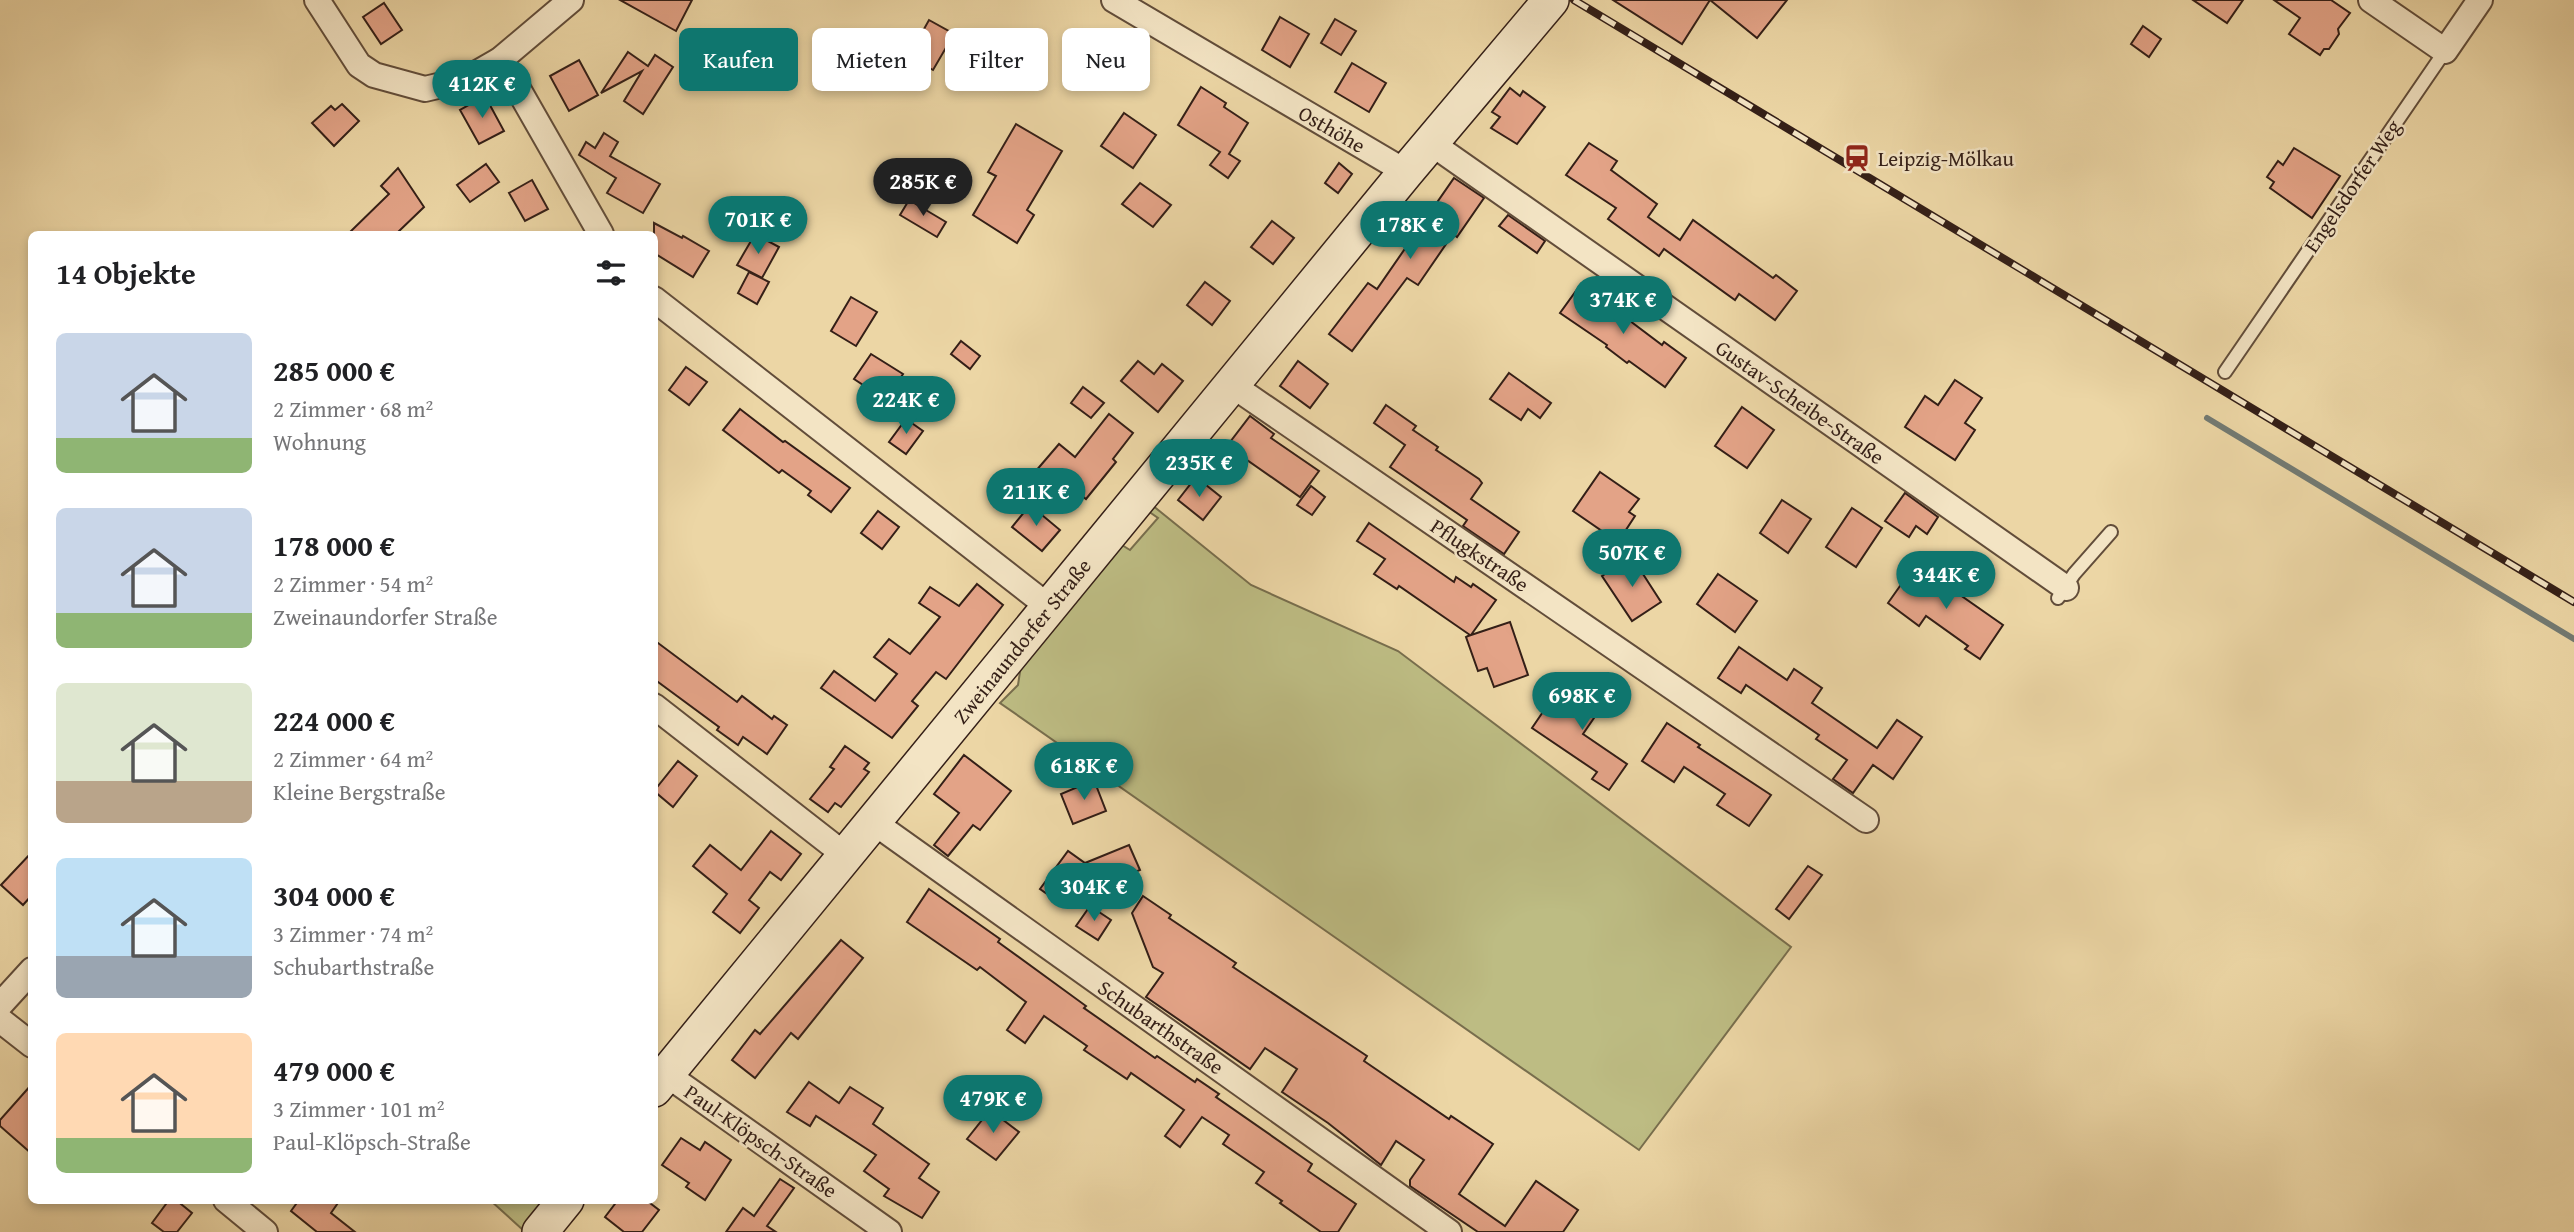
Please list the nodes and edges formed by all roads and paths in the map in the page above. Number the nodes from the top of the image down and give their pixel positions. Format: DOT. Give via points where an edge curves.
graph roads {
  1 [pos="317,0"];
  2 [pos="571,0"];
  3 [pos="1114,0"];
  4 [pos="1551,0"];
  5 [pos="2371,0"];
  6 [pos="2480,0"];
  7 [pos="2445,51"];
  8 [pos="500,60"];
  9 [pos="1431,144"];
  10 [pos="1406,172"];
  11 [pos="599,231"];
  12 [pos="658,302"];
  13 [pos="2225,372"];
  14 [pos="1232,385"];
  15 [pos="2111,532"];
  16 [pos="2062,593"];
  17 [pos="1049,607"];
  18 [pos="658,709"];
  19 [pos="1866,820"];
  20 [pos="873,821"];
  21 [pos="845,855"];
  22 [pos="28,974"];
  23 [pos="0,1004"];
  24 [pos="0,1020"];
  25 [pos="28,1042"];
  26 [pos="658,1084"];
  27 [pos="231,1204"];
  28 [pos="563,1204"];
  29 [pos="265,1232"];
  30 [pos="540,1232"];
  31 [pos="889,1232"];
  32 [pos="1449,1232"];
  1 -- 8 [label="street" via="359,65 374,75 425,89 467,79"];
  2 -- 8 [label="street"];
  3 -- 10 [label="street, Osthöhe"];
  4 -- 9 [label="street, Zweinaundorfer Straße"];
  5 -- 7 [label="street"];
  6 -- 7 [label="street, Engelsdorfer Weg"];
  7 -- 13 [label="lane, Engelsdorfer Weg"];
  8 -- 11 [label="street"];
  9 -- 10 [label="street, Zweinaundorfer Straße"];
  9 -- 16 [label="street, Gustav-Scheibe-Straße"];
  10 -- 14 [label="street, Zweinaundorfer Straße"];
  12 -- 17 [label="street"];
  14 -- 17 [label="street, Zweinaundorfer Straße"];
  14 -- 19 [label="street, Pflugkstraße"];
  15 -- 16 [label="lane"];
  17 -- 20 [label="street, Zweinaundorfer Straße"];
  18 -- 21 [label="street"];
  20 -- 21 [label="street, Zweinaundorfer Straße"];
  20 -- 32 [label="street, Schubarthstraße"];
  21 -- 26 [label="street, Zweinaundorfer Straße"];
  22 -- 23 [label="street"];
  24 -- 25 [label="street"];
  26 -- 31 [label="street, Paul-Klöpsch-Straße"];
  27 -- 29 [label="street"];
  28 -- 30 [label="street"];
}
